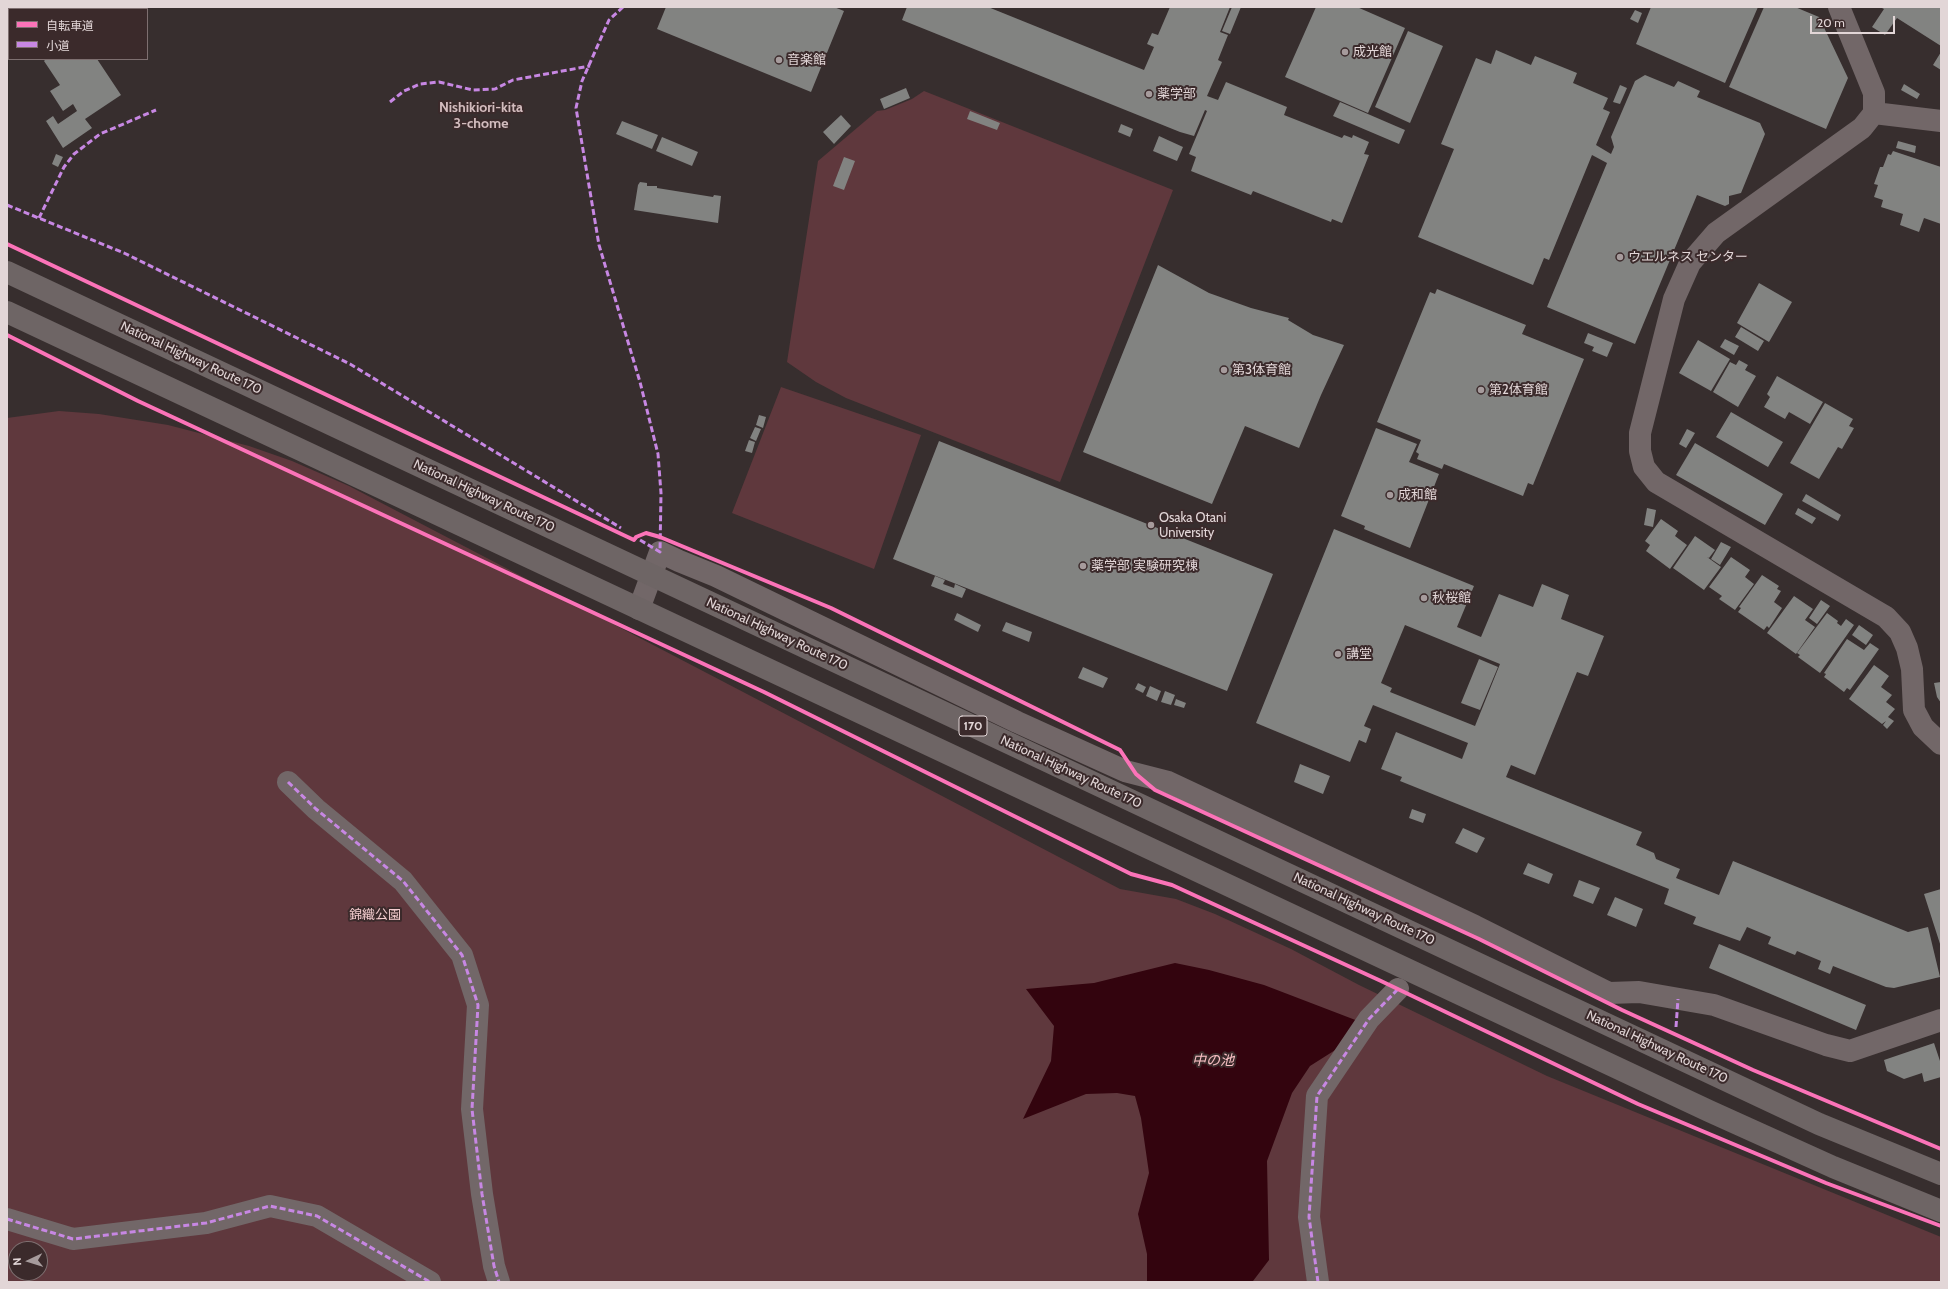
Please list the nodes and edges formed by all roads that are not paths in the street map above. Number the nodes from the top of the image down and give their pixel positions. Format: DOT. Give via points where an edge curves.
graph roads {
  1 [pos="1839,7"];
  2 [pos="1874,113"];
  3 [pos="1941,120"];
  4 [pos="7,272"];
  5 [pos="7,312"];
  6 [pos="652,575"];
  7 [pos="639,609"];
  8 [pos="1941,744"];
  9 [pos="288,782"];
  10 [pos="1398,989"];
  11 [pos="1941,1020"];
  12 [pos="1941,1174"];
  13 [pos="1941,1211"];
  14 [pos="7,1219"];
  15 [pos="430,1282"];
  16 [pos="499,1282"];
  17 [pos="1318,1282"];
  1 -- 2 [label="street" via="1874,93"];
  2 -- 3 [label="street"];
  2 -- 8 [label="street" via="1862,128 1716,233 1690,263 1674,299 1640,433 1640,451 1644,467 1656,482 1886,617 1900,632 1907,648 1912,669 1914,710 1923,727"];
  4 -- 6 [label="highway, National Highway Route 170 / 170"];
  5 -- 7 [label="highway"];
  6 -- 7 [label="street"];
  6 -- 11 [label="street" via="660,552 716,576 1039,732 1124,771 1168,782 1610,992 1639,992 1714,1005 1850,1052"];
  6 -- 12 [label="highway, National Highway Route 170 / 170" via="1819,1124"];
  7 -- 13 [label="highway" via="1709,1111 1833,1167"];
  9 -- 16 [label="street" via="316,809 403,881 462,955 478,1005 472,1109 494,1266"];
  10 -- 17 [label="street" via="1369,1020 1317,1096 1309,1217"];
  14 -- 15 [label="street" via="73,1239 206,1223 270,1206 317,1216"];
}
